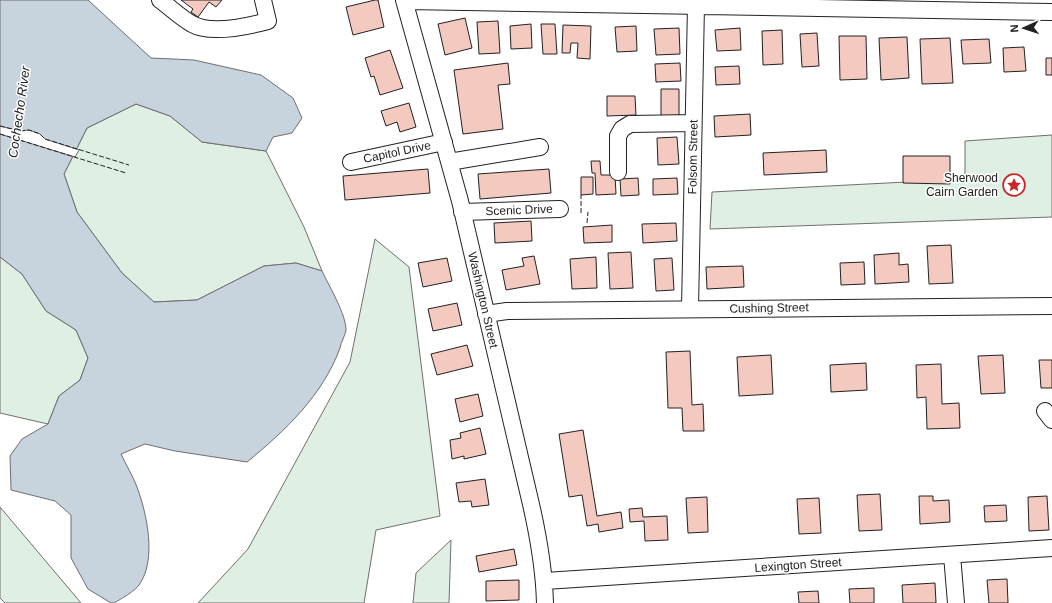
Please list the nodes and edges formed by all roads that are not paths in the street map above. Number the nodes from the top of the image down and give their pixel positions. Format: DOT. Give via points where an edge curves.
graph roads {
  1 [pos="160,0"];
  2 [pos="263,0"];
  3 [pos="405,1"];
  4 [pos="555,2"];
  5 [pos="696,5"];
  6 [pos="1052,12"];
  7 [pos="693,123"];
  8 [pos="444,142"];
  9 [pos="540,147"];
  10 [pos="351,162"];
  11 [pos="449,162"];
  12 [pos="618,172"];
  13 [pos="560,209"];
  14 [pos="470,212"];
  15 [pos="1052,306"];
  16 [pos="690,309"];
  17 [pos="486,314"];
  18 [pos="1052,548"];
  19 [pos="952,555"];
  20 [pos="544,581"];
  21 [pos="545,603"];
  22 [pos="956,603"];
  1 -- 2 [label="street" via="193,25 200,28 224,29 268,21"];
  3 -- 4 [label="street"];
  3 -- 8 [label="street, Washington Street"];
  4 -- 5 [label="street"];
  5 -- 6 [label="street"];
  5 -- 7 [label="street, Folsom Street"];
  7 -- 12 [label="street" via="630,124 622,129 618,136"];
  7 -- 16 [label="street, Folsom Street"];
  8 -- 10 [label="street, Capitol Drive"];
  8 -- 11 [label="street, Washington Street"];
  9 -- 11 [label="street"];
  11 -- 14 [label="street, Washington Street"];
  13 -- 14 [label="street, Scenic Drive"];
  14 -- 17 [label="street, Washington Street"];
  15 -- 16 [label="street, Cushing Street"];
  16 -- 17 [label="street, Cushing Street" via="507,311"];
  17 -- 20 [label="street, Washington Street" via="538,536"];
  18 -- 19 [label="street, Lexington Street"];
  19 -- 20 [label="street, Lexington Street"];
  19 -- 22 [label="street"];
  20 -- 21 [label="street, Washington Street"];
}
